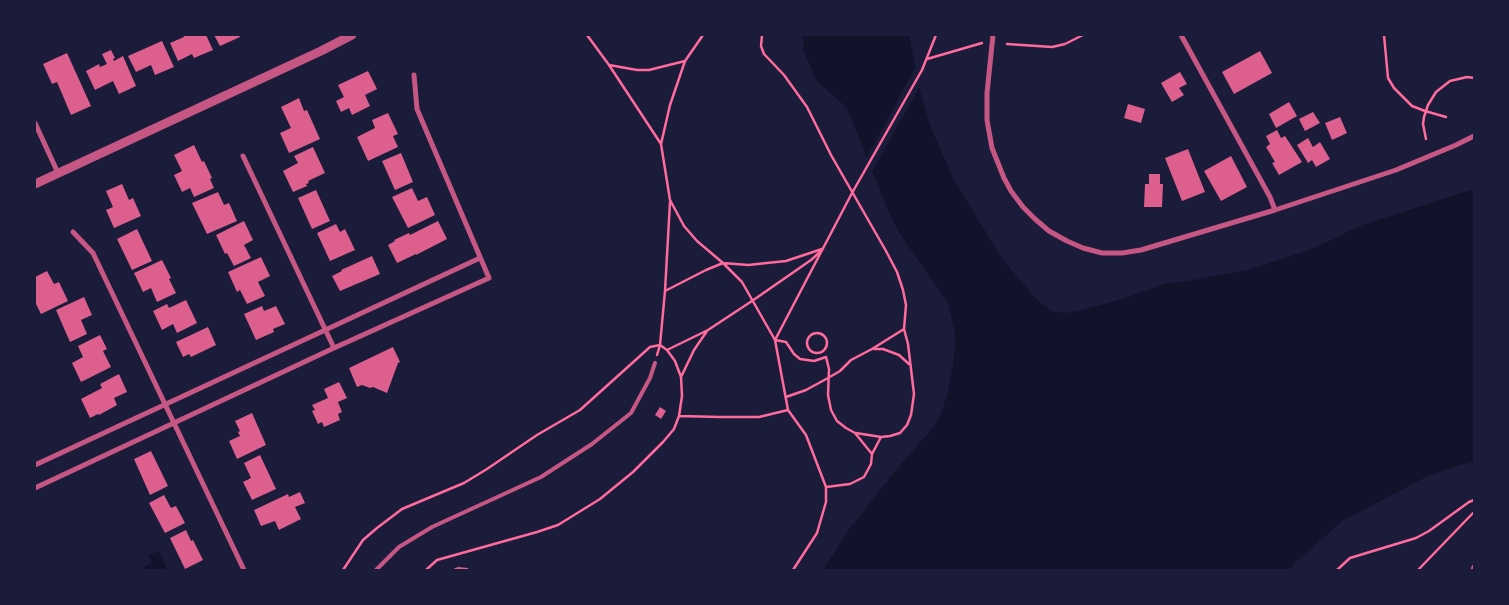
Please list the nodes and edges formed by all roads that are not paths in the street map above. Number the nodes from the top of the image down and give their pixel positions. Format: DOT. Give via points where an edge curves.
graph roads {
  1 [pos="352,35"];
  2 [pos="993,35"];
  3 [pos="1181,35"];
  4 [pos="414,75"];
  5 [pos="35,123"];
  6 [pos="1474,136"];
  7 [pos="243,156"];
  8 [pos="58,173"];
  9 [pos="35,184"];
  10 [pos="1275,210"];
  11 [pos="73,232"];
  12 [pos="480,258"];
  13 [pos="325,330"];
  14 [pos="334,348"];
  15 [pos="655,363"];
  16 [pos="165,404"];
  17 [pos="175,422"];
  18 [pos="35,465"];
  19 [pos="35,488"];
  20 [pos="244,570"];
  21 [pos="376,570"];
  1 -- 8 [label="street"];
  2 -- 10 [label="street" via="987,93 989,133 997,164 1011,191 1049,231 1083,248 1102,253 1122,253"];
  3 -- 10 [label="street"];
  4 -- 12 [label="street" via="417,109"];
  5 -- 8 [label="street"];
  6 -- 10 [label="street" via="1396,170"];
  7 -- 13 [label="street"];
  8 -- 9 [label="street"];
  11 -- 16 [label="street" via="93,253"];
  12 -- 13 [label="street"];
  12 -- 14 [label="street" via="489,278"];
  13 -- 14 [label="street"];
  13 -- 16 [label="street"];
  14 -- 17 [label="street"];
  15 -- 21 [label="lane" via="631,413 592,444 541,477 432,527 399,547"];
  16 -- 17 [label="street"];
  16 -- 18 [label="street"];
  17 -- 19 [label="street"];
  17 -- 20 [label="street"];
}
